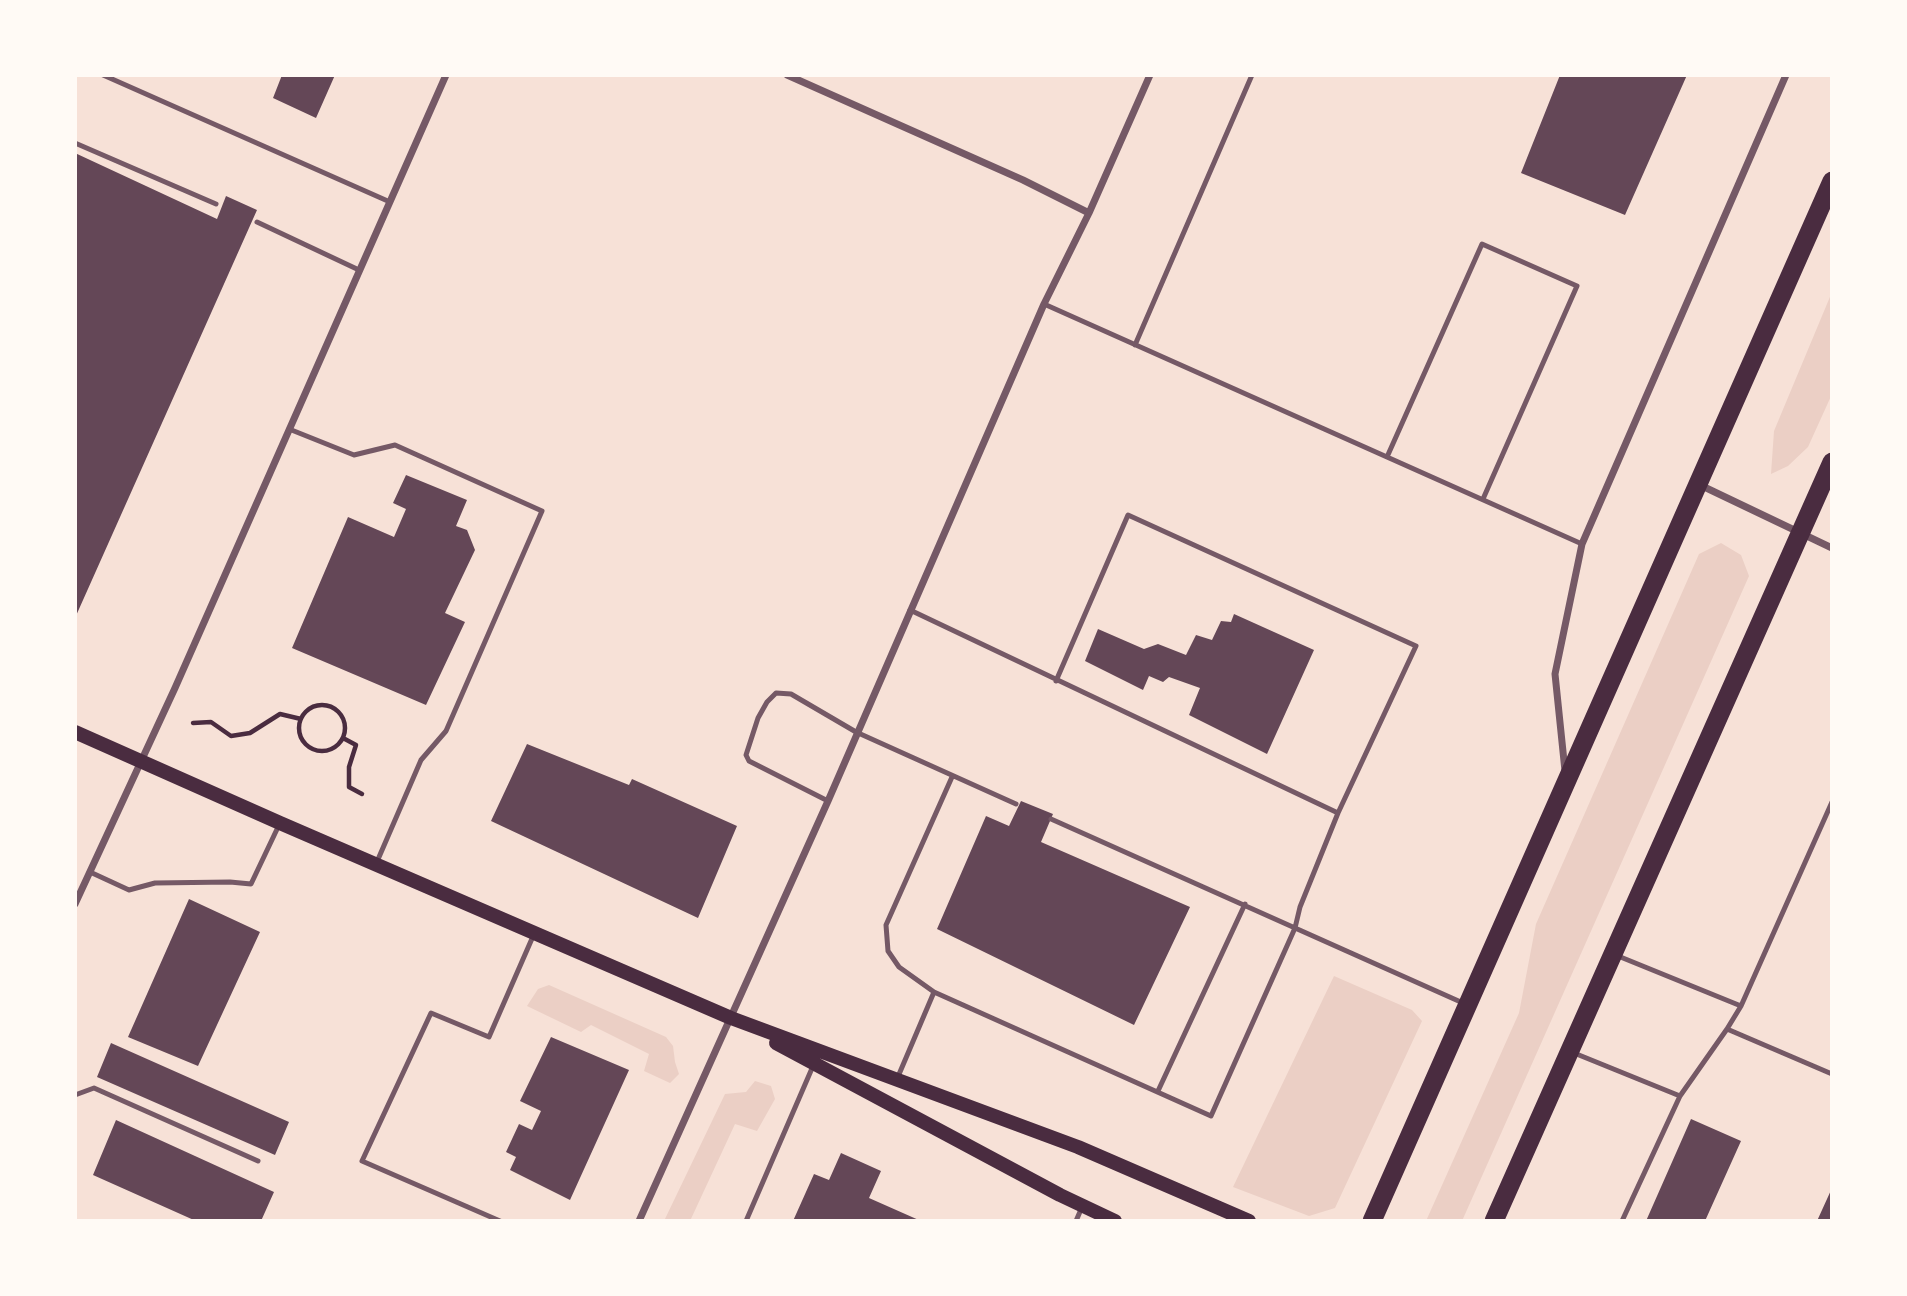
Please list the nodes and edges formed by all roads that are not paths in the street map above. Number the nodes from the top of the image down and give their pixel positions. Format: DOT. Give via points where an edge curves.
graph roads {
  1 [pos="103,75"];
  2 [pos="446,75"];
  3 [pos="786,75"];
  4 [pos="1150,75"];
  5 [pos="1252,75"];
  6 [pos="1786,75"];
  7 [pos="75,143"];
  8 [pos="1832,181"];
  9 [pos="390,202"];
  10 [pos="216,204"];
  11 [pos="1089,213"];
  12 [pos="257,222"];
  13 [pos="359,270"];
  14 [pos="1044,304"];
  15 [pos="1135,345"];
  16 [pos="289,429"];
  17 [pos="1387,457"];
  18 [pos="1832,462"];
  19 [pos="1697,483"];
  20 [pos="1483,499"];
  21 [pos="1799,534"];
  22 [pos="1582,544"];
  23 [pos="1832,548"];
  24 [pos="910,610"];
  25 [pos="1056,681"];
  26 [pos="75,732"];
  27 [pos="856,732"];
  28 [pos="141,761"];
  29 [pos="952,777"];
  30 [pos="1566,780"];
  31 [pos="828,801"];
  32 [pos="1832,802"];
  33 [pos="1016,804"];
  34 [pos="1338,813"];
  35 [pos="1051,819"];
  36 [pos="280,823"];
  37 [pos="376,864"];
  38 [pos="90,872"];
  39 [pos="75,904"];
  40 [pos="1245,904"];
  41 [pos="1296,928"];
  42 [pos="535,933"];
  43 [pos="1612,953"];
  44 [pos="934,992"];
  45 [pos="1466,1004"];
  46 [pos="1741,1006"];
  47 [pos="731,1018"];
  48 [pos="1727,1029"];
  49 [pos="1569,1051"];
  50 [pos="814,1063"];
  51 [pos="1832,1074"];
  52 [pos="897,1079"];
  53 [pos="1158,1091"];
  54 [pos="75,1095"];
  55 [pos="1680,1096"];
  56 [pos="258,1161"];
  57 [pos="1083,1205"];
  58 [pos="500,1221"];
  59 [pos="639,1221"];
  60 [pos="746,1221"];
  61 [pos="1076,1221"];
  62 [pos="1115,1221"];
  63 [pos="1249,1221"];
  64 [pos="1372,1221"];
  65 [pos="1494,1221"];
  66 [pos="1622,1221"];
  1 -- 9 [label="lane"];
  2 -- 9 [label="street"];
  3 -- 11 [label="street"];
  4 -- 11 [label="street"];
  5 -- 15 [label="lane"];
  6 -- 22 [label="street"];
  7 -- 10 [label="lane"];
  8 -- 19 [label="highway"];
  9 -- 13 [label="street"];
  11 -- 14 [label="street"];
  12 -- 13 [label="lane"];
  13 -- 16 [label="street"];
  14 -- 15 [label="lane"];
  14 -- 24 [label="street"];
  15 -- 17 [label="lane"];
  16 -- 28 [label="street"];
  16 -- 37 [label="lane" via="354,456 395,445 542,511 446,731 421,760"];
  17 -- 20 [label="lane"];
  17 -- 20 [label="lane" via="1482,244 1577,286"];
  18 -- 21 [label="highway"];
  19 -- 21 [label="street"];
  19 -- 30 [label="highway"];
  20 -- 22 [label="lane"];
  21 -- 23 [label="street"];
  21 -- 43 [label="highway"];
  22 -- 30 [label="street" via="1555,674"];
  24 -- 25 [label="lane"];
  24 -- 27 [label="street"];
  25 -- 34 [label="lane"];
  25 -- 34 [label="lane" via="1128,515 1416,646"];
  26 -- 28 [label="main road"];
  27 -- 29 [label="lane"];
  27 -- 31 [label="street"];
  27 -- 31 [label="lane" via="812,704 782,692 767,702 758,718 748,744 749,761"];
  28 -- 36 [label="main road"];
  28 -- 38 [label="street"];
  29 -- 33 [label="lane"];
  29 -- 44 [label="lane" via="886,925 888,951 899,967"];
  30 -- 45 [label="highway"];
  31 -- 47 [label="street"];
  32 -- 46 [label="lane"];
  34 -- 41 [label="lane" via="1300,906"];
  35 -- 40 [label="lane"];
  36 -- 37 [label="main road"];
  36 -- 38 [label="lane" via="251,884 155,883 129,890"];
  37 -- 42 [label="main road"];
  38 -- 39 [label="street"];
  40 -- 41 [label="lane"];
  40 -- 53 [label="lane"];
  41 -- 45 [label="lane"];
  41 -- 53 [label="lane" via="1211,1116"];
  42 -- 47 [label="main road"];
  42 -- 58 [label="lane" via="489,1037 430,1013 362,1161"];
  43 -- 46 [label="lane"];
  43 -- 49 [label="highway"];
  44 -- 52 [label="lane"];
  44 -- 53 [label="lane"];
  45 -- 64 [label="highway"];
  46 -- 48 [label="lane"];
  47 -- 50 [label="main road"];
  47 -- 52 [label="main road"];
  47 -- 59 [label="street"];
  48 -- 51 [label="lane"];
  48 -- 55 [label="lane"];
  49 -- 55 [label="lane"];
  49 -- 65 [label="highway"];
  50 -- 57 [label="main road"];
  50 -- 60 [label="lane"];
  52 -- 63 [label="main road" via="1078,1147"];
  54 -- 56 [label="lane" via="94,1088"];
  55 -- 66 [label="lane"];
  57 -- 61 [label="lane"];
  57 -- 62 [label="main road"];
}
